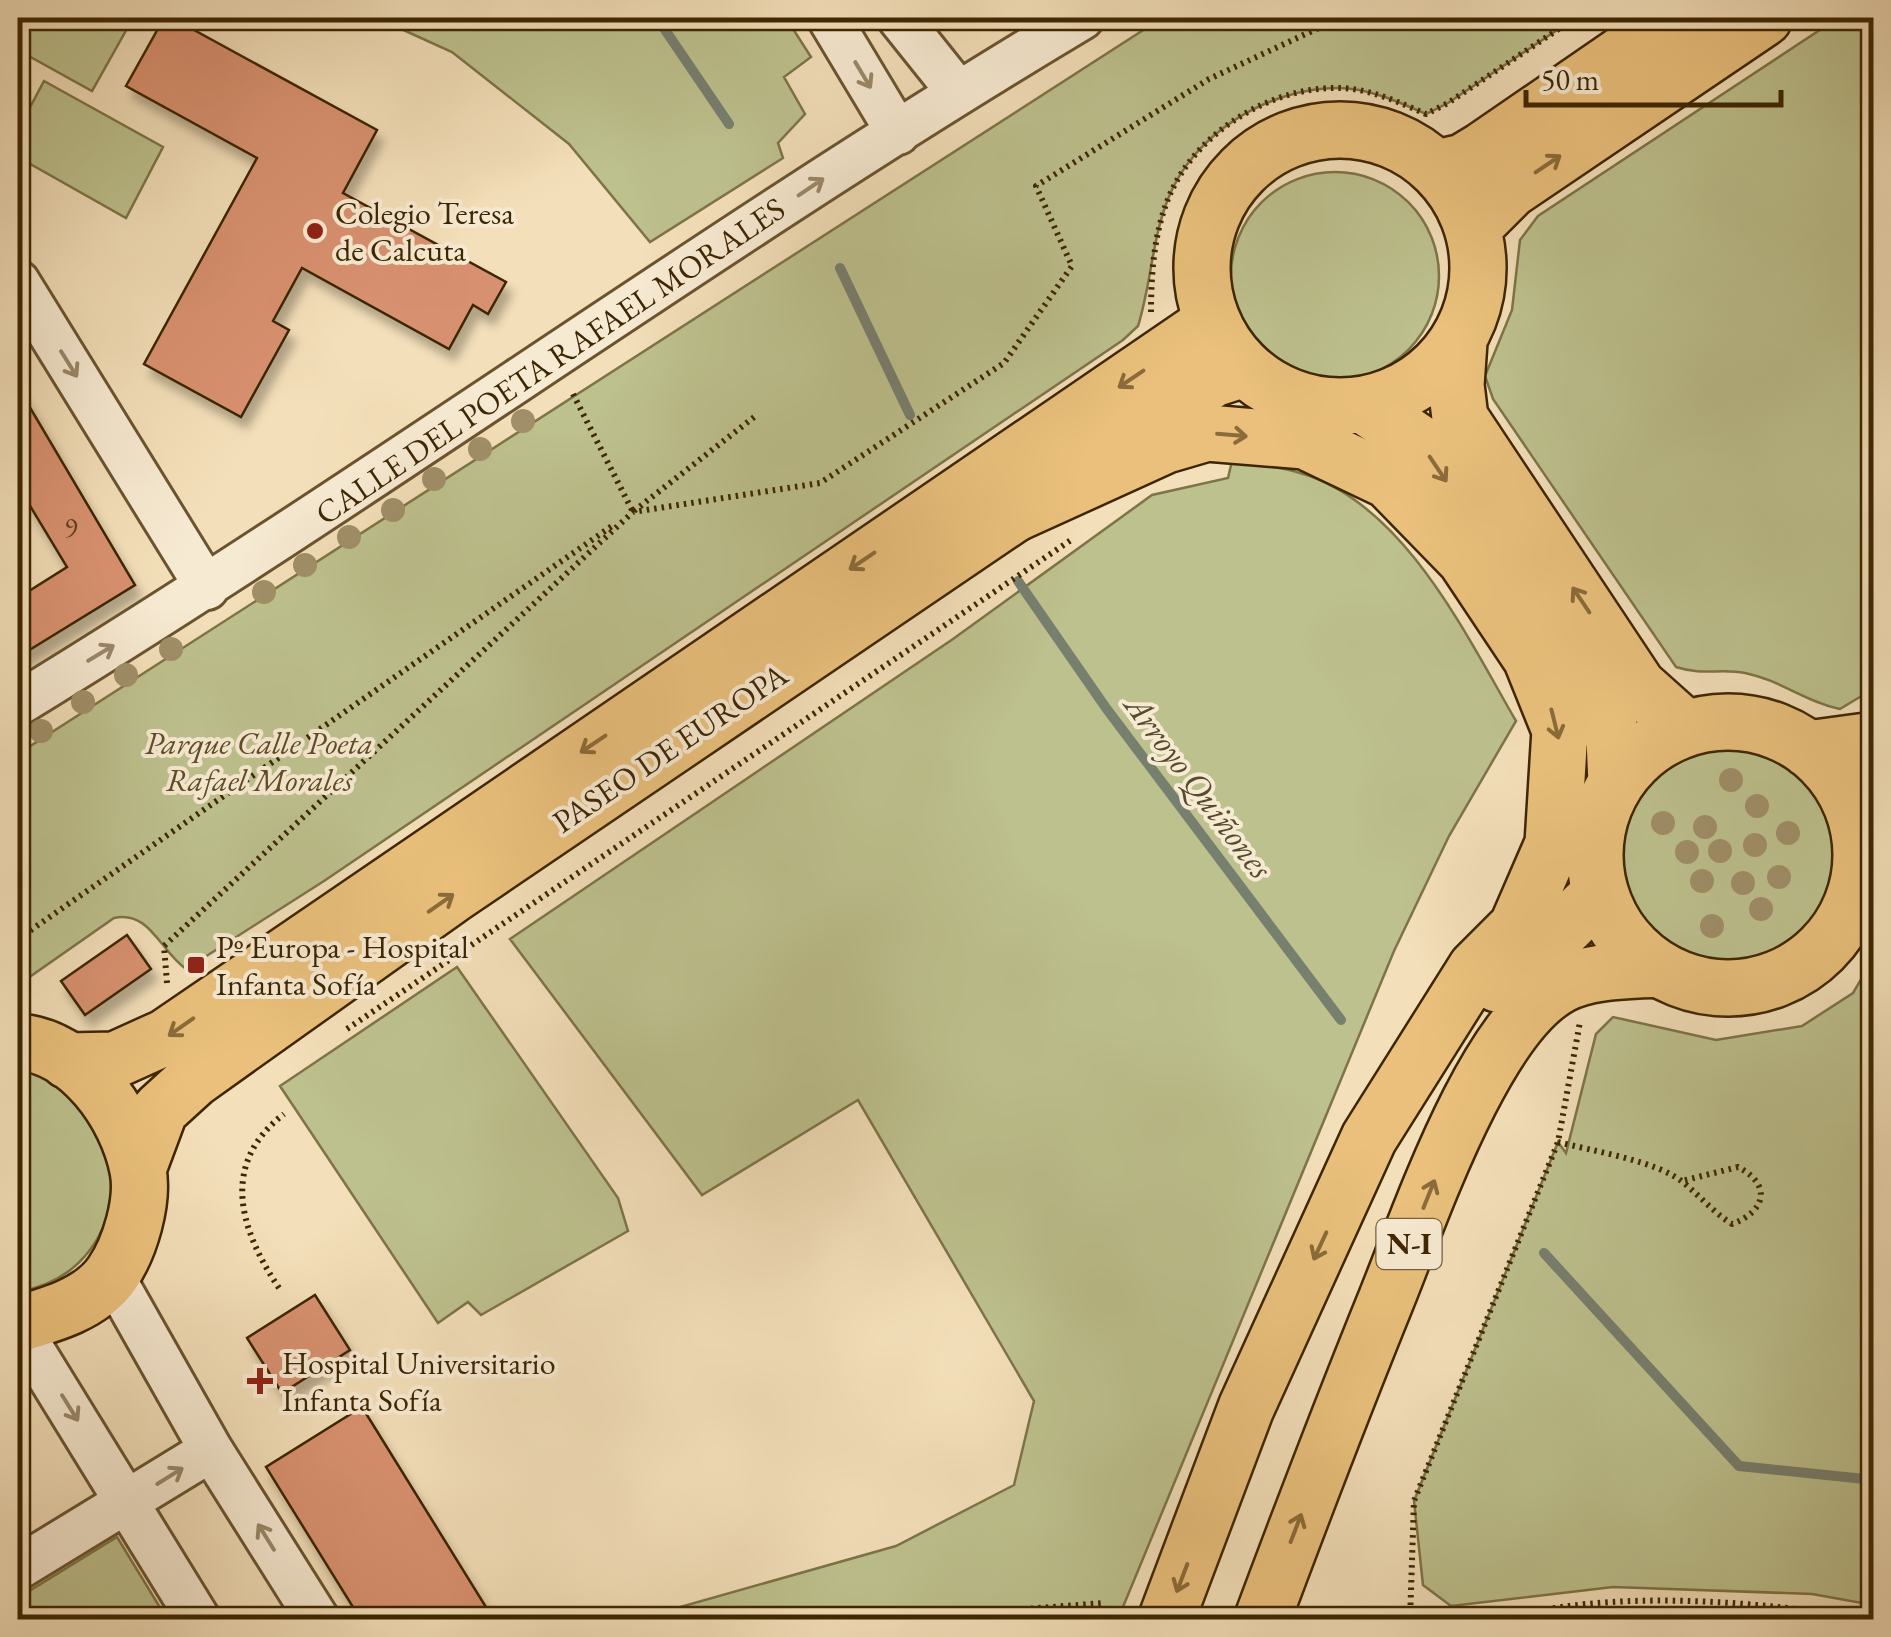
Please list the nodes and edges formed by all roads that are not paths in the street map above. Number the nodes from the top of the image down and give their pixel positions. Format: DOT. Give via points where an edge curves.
graph roads {
  1 [pos="829,18"];
  2 [pos="900,18"];
  3 [pos="1082,18"];
  4 [pos="1675,18"];
  5 [pos="1764,18"];
  6 [pos="959,94"];
  7 [pos="898,133"];
  8 [pos="1437,168"];
  9 [pos="1474,226"];
  10 [pos="18,282"];
  11 [pos="1211,323"];
  12 [pos="30,330"];
  13 [pos="1459,342"];
  14 [pos="1244,369"];
  15 [pos="1366,406"];
  16 [pos="1012,515"];
  17 [pos="207,588"];
  18 [pos="18,704"];
  19 [pos="1686,729"];
  20 [pos="1874,740"];
  21 [pos="1808,748"];
  22 [pos="1616,783"];
  23 [pos="1867,825"];
  24 [pos="1600,892"];
  25 [pos="1658,969"];
  26 [pos="1434,1038"];
  27 [pos="18,1042"];
  28 [pos="68,1060"];
  29 [pos="138,1169"];
  30 [pos="112,1275"];
  31 [pos="18,1325"];
  32 [pos="211,1450"];
  33 [pos="128,1502"];
  34 [pos="18,1568"];
  35 [pos="199,1620"];
  36 [pos="318,1620"];
  37 [pos="1166,1620"];
  38 [pos="1262,1620"];
  1 -- 7 [label="street, one-way"];
  2 -- 6 [label="street"];
  3 -- 6 [label="street, CALLE DEL POETA RAFAEL MORALES"];
  4 -- 8 [label="main road" via="1483,150"];
  9 -- 5 [label="main road, one-way" via="1510,190"];
  6 -- 7 [label="street, CALLE DEL POETA RAFAEL MORALES"];
  17 -- 7 [label="street, CALLE DEL POETA RAFAEL MORALES, one-way"];
  8 -- 9 [label="main road"];
  8 -- 11 [label="main road" via="1402,143 1361,130 1319,130 1278,142 1226,189 1202,240 1201,282"];
  9 -- 13 [label="main road" via="1480,266 1475,305"];
  10 -- 12 [label="street"];
  11 -- 14 [label="main road"];
  11 -- 28 [label="main road, PASEO DE EUROPA, one-way" via="166,1037 114,1060"];
  12 -- 17 [label="street, one-way"];
  13 -- 15 [label="main road" via="1419,384"];
  19 -- 13 [label="main road, one-way" via="1638,686 1460,418"];
  14 -- 15 [label="main road" via="1300,402"];
  14 -- 16 [label="main road, PASEO DE EUROPA" via="1213,379"];
  15 -- 22 [label="main road, one-way" via="1422,446 1599,709 1614,738"];
  16 -- 26 [label="main road, one-way" via="1207,433 1305,440 1389,481 1465,559 1531,658 1560,730 1556,806 1553,844 1517,927 1476,968"];
  29 -- 16 [label="main road, PASEO DE EUROPA, one-way" via="160,1110 194,1079 466,885"];
  18 -- 17 [label="street, CALLE DEL POETA RAFAEL MORALES, one-way"];
  19 -- 21 [label="main road, N-I" via="1742,723"];
  19 -- 22 [label="main road, N-I" via="1660,740"];
  20 -- 21 [label="main road"];
  21 -- 23 [label="main road, N-I"];
  22 -- 24 [label="main road, N-I" via="1600,817"];
  23 -- 25 [label="main road, N-I" via="1846,919 1820,954 1784,977 1742,988 1698,986"];
  24 -- 25 [label="main road, N-I" via="1633,949"];
  24 -- 26 [label="main road, N-I" via="1540,952"];
  38 -- 25 [label="main road, N-I, one-way" via="1438,1172 1486,1073 1524,1016 1562,985 1606,972"];
  26 -- 37 [label="main road, N-I, one-way" via="1369,1138 1246,1408"];
  27 -- 28 [label="main road"];
  28 -- 29 [label="main road" via="100,1088"];
  29 -- 30 [label="main road" via="129,1238"];
  30 -- 31 [label="main road" via="61,1312"];
  30 -- 32 [label="street"];
  31 -- 33 [label="street, one-way"];
  33 -- 32 [label="street, one-way"];
  36 -- 32 [label="street, one-way"];
  33 -- 34 [label="street"];
  33 -- 35 [label="street"];
}
